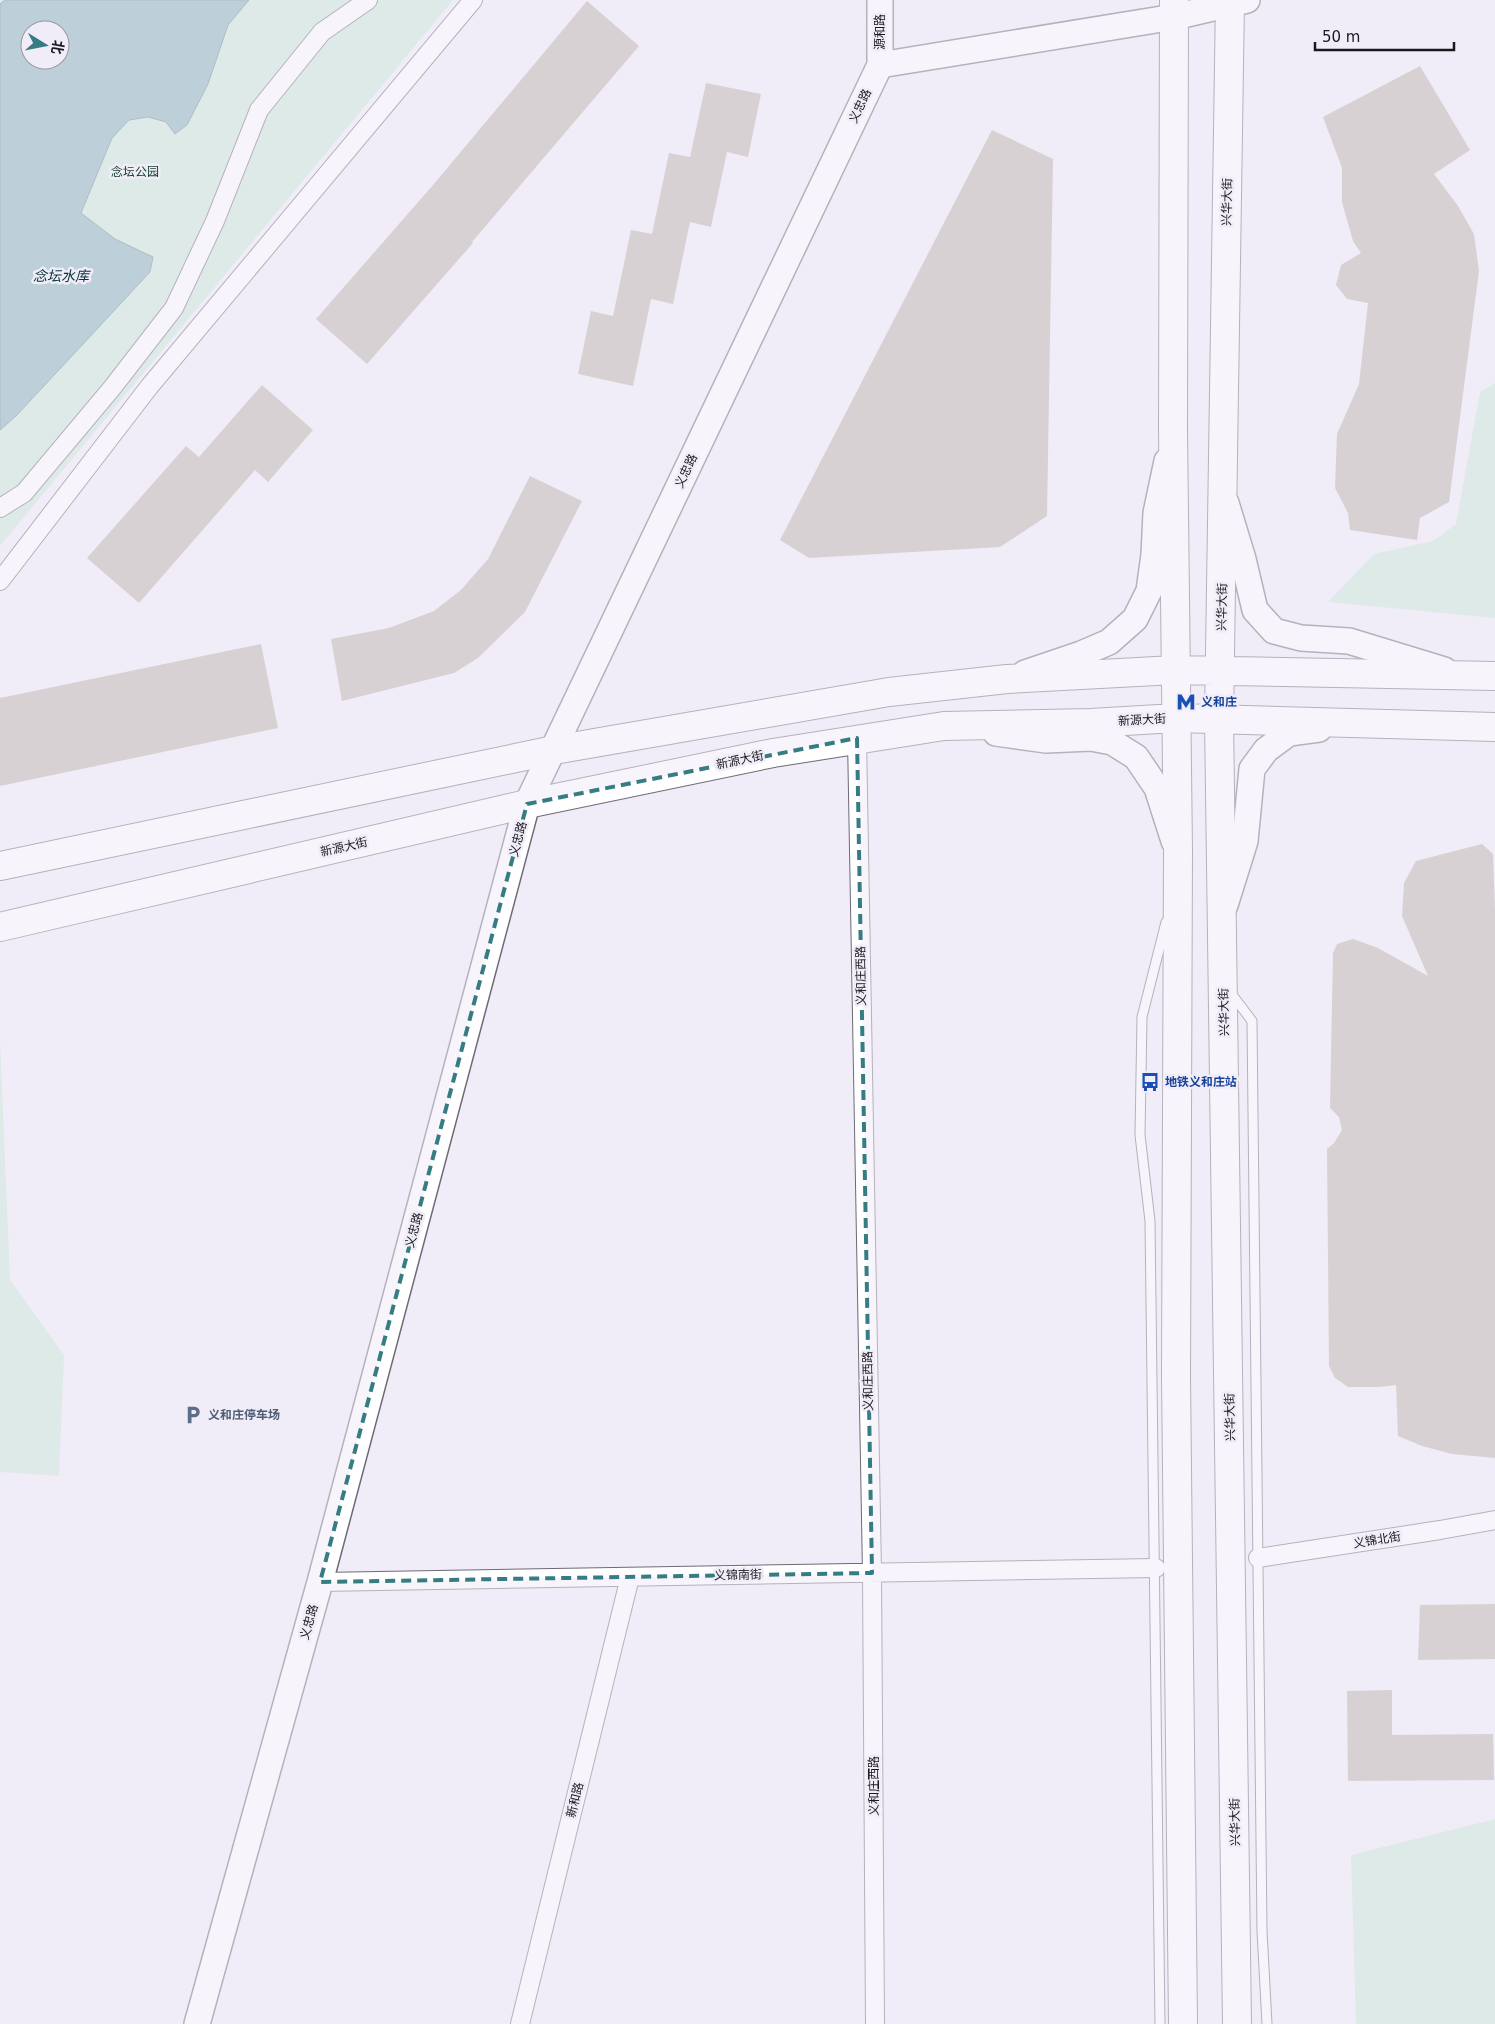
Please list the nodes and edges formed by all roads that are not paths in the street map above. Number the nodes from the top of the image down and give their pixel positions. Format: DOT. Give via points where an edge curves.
graph roads {
  1 [pos="368,0"];
  2 [pos="473,0"];
  3 [pos="880,0"];
  4 [pos="1235,1"];
  5 [pos="1174,8"];
  6 [pos="880,65"];
  7 [pos="1174,429"];
  8 [pos="1223,493"];
  9 [pos="0,508"];
  10 [pos="0,580"];
  11 [pos="1175,670"];
  12 [pos="1221,670"];
  13 [pos="1456,674"];
  14 [pos="1495,676"];
  15 [pos="1007,679"];
  16 [pos="1176,718"];
  17 [pos="1219,719"];
  18 [pos="1388,724"];
  19 [pos="944,726"];
  20 [pos="1495,727"];
  21 [pos="857,738"];
  22 [pos="554,750"];
  23 [pos="527,804"];
  24 [pos="1178,852"];
  25 [pos="0,866"];
  26 [pos="1177,881"];
  27 [pos="1221,919"];
  28 [pos="0,927"];
  29 [pos="1223,984"];
  30 [pos="1495,1520"];
  31 [pos="1258,1558"];
  32 [pos="1156,1568"];
  33 [pos="872,1573"];
  34 [pos="630,1577"];
  35 [pos="320,1582"];
  36 [pos="197,2024"];
  37 [pos="520,2024"];
  38 [pos="876,2024"];
  39 [pos="1160,2024"];
  40 [pos="1183,2024"];
  41 [pos="1237,2024"];
  42 [pos="1267,2024"];
  1 -- 9 [label="street" via="322,32 259,110 215,221 174,308 24,493"];
  2 -- 10 [label="street" via="149,387"];
  3 -- 6 [label="street, 源和路"];
  4 -- 5 [label="street"];
  4 -- 8 [label="main road, 兴华大街"];
  5 -- 6 [label="street"];
  5 -- 7 [label="main road"];
  6 -- 22 [label="street, 义忠路"];
  7 -- 11 [label="main road"];
  7 -- 15 [label="street" via="1156,513 1149,591 1135,619 1110,642"];
  8 -- 12 [label="main road, 兴华大街"];
  8 -- 13 [label="street" via="1255,610 1274,631 1301,638 1349,641"];
  11 -- 12 [label="main road"];
  11 -- 15 [label="main road"];
  11 -- 16 [label="main road"];
  12 -- 13 [label="main road"];
  12 -- 17 [label="main road, 兴华大街"];
  13 -- 14 [label="main road"];
  15 -- 22 [label="main road" via="889,692"];
  16 -- 17 [label="main road, 新源大街"];
  16 -- 19 [label="main road, 新源大街"];
  16 -- 24 [label="main road"];
  17 -- 18 [label="main road, 新源大街"];
  17 -- 27 [label="main road, 兴华大街"];
  18 -- 20 [label="main road, 新源大街"];
  18 -- 27 [label="street" via="1289,733 1266,750 1252,769 1245,840"];
  19 -- 21 [label="main road, 新源大街"];
  19 -- 24 [label="street" via="1046,740 1091,738 1112,742 1136,757 1157,788"];
  21 -- 23 [label="main road, 新源大街"];
  21 -- 33 [label="street, 义和庄西路"];
  22 -- 23 [label="street, 义忠路"];
  22 -- 25 [label="main road"];
  23 -- 28 [label="main road, 新源大街"];
  23 -- 35 [label="street, 义忠路"];
  24 -- 26 [label="main road"];
  26 -- 32 [label="lane" via="1142,1017 1140,1134 1150,1221"];
  26 -- 40 [label="main road" via="1176,1386"];
  27 -- 29 [label="main road, 兴华大街"];
  29 -- 31 [label="lane" via="1252,1021"];
  29 -- 41 [label="main road, 兴华大街"];
  30 -- 31 [label="street, 义锦北街"];
  31 -- 42 [label="lane" via="1262,1931"];
  32 -- 33 [label="street, 义锦南街"];
  32 -- 39 [label="lane"];
  33 -- 34 [label="street, 义锦南街"];
  33 -- 38 [label="street, 义和庄西路"];
  34 -- 35 [label="street, 义锦南街"];
  34 -- 37 [label="street, 新和路"];
  35 -- 36 [label="street, 义忠路"];
}
